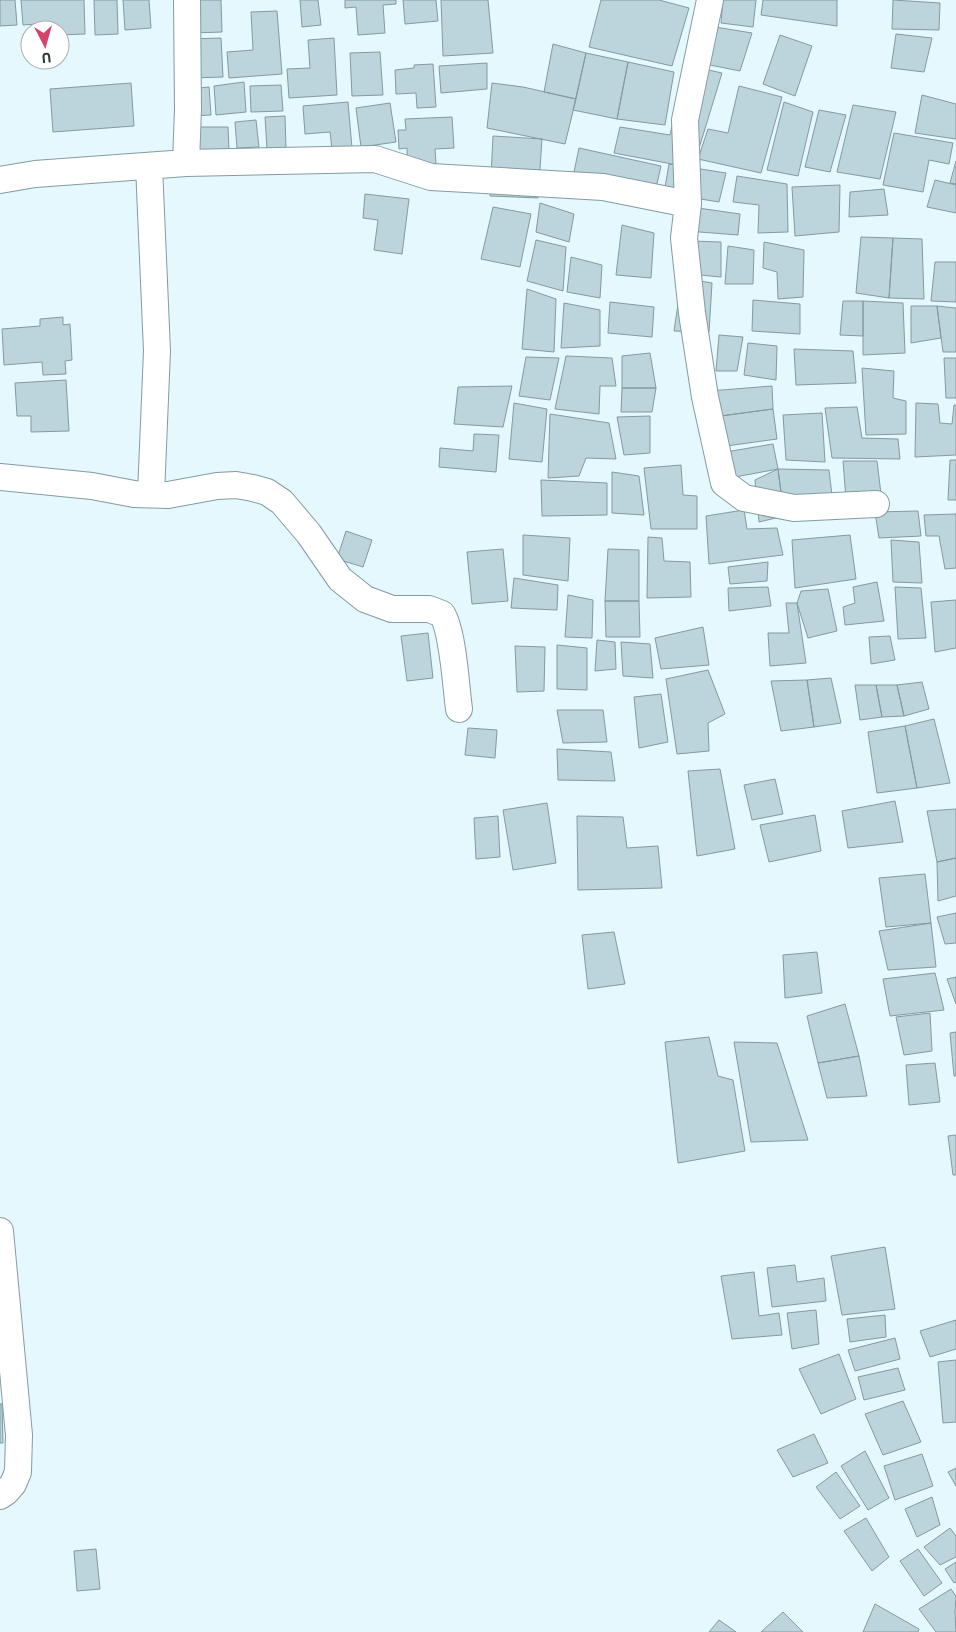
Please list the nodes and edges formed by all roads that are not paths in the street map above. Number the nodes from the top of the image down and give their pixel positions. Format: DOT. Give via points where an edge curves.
graph roads {
  1 [pos="187,0"];
  2 [pos="710,0"];
  3 [pos="186,163"];
  4 [pos="149,166"];
  5 [pos="0,180"];
  6 [pos="688,204"];
  7 [pos="0,477"];
  8 [pos="151,494"];
  9 [pos="876,504"];
  10 [pos="459,709"];
  11 [pos="0,1231"];
  12 [pos="0,1496"];
  1 -- 3 [label="street"];
  2 -- 6 [label="street" via="685,120"];
  3 -- 4 [label="street"];
  3 -- 6 [label="street" via="375,159 432,177 603,187"];
  4 -- 5 [label="street" via="35,174"];
  4 -- 8 [label="street" via="157,352"];
  6 -- 9 [label="street" via="684,238 692,312 705,397 724,483 744,498 794,508"];
  7 -- 8 [label="street"];
  8 -- 10 [label="street" via="168,495 236,485 267,492 282,502 340,579 366,599 392,609 429,609 442,614 450,640"];
  11 -- 12 [label="street" via="20,1435 18,1472 13,1484"];
}
